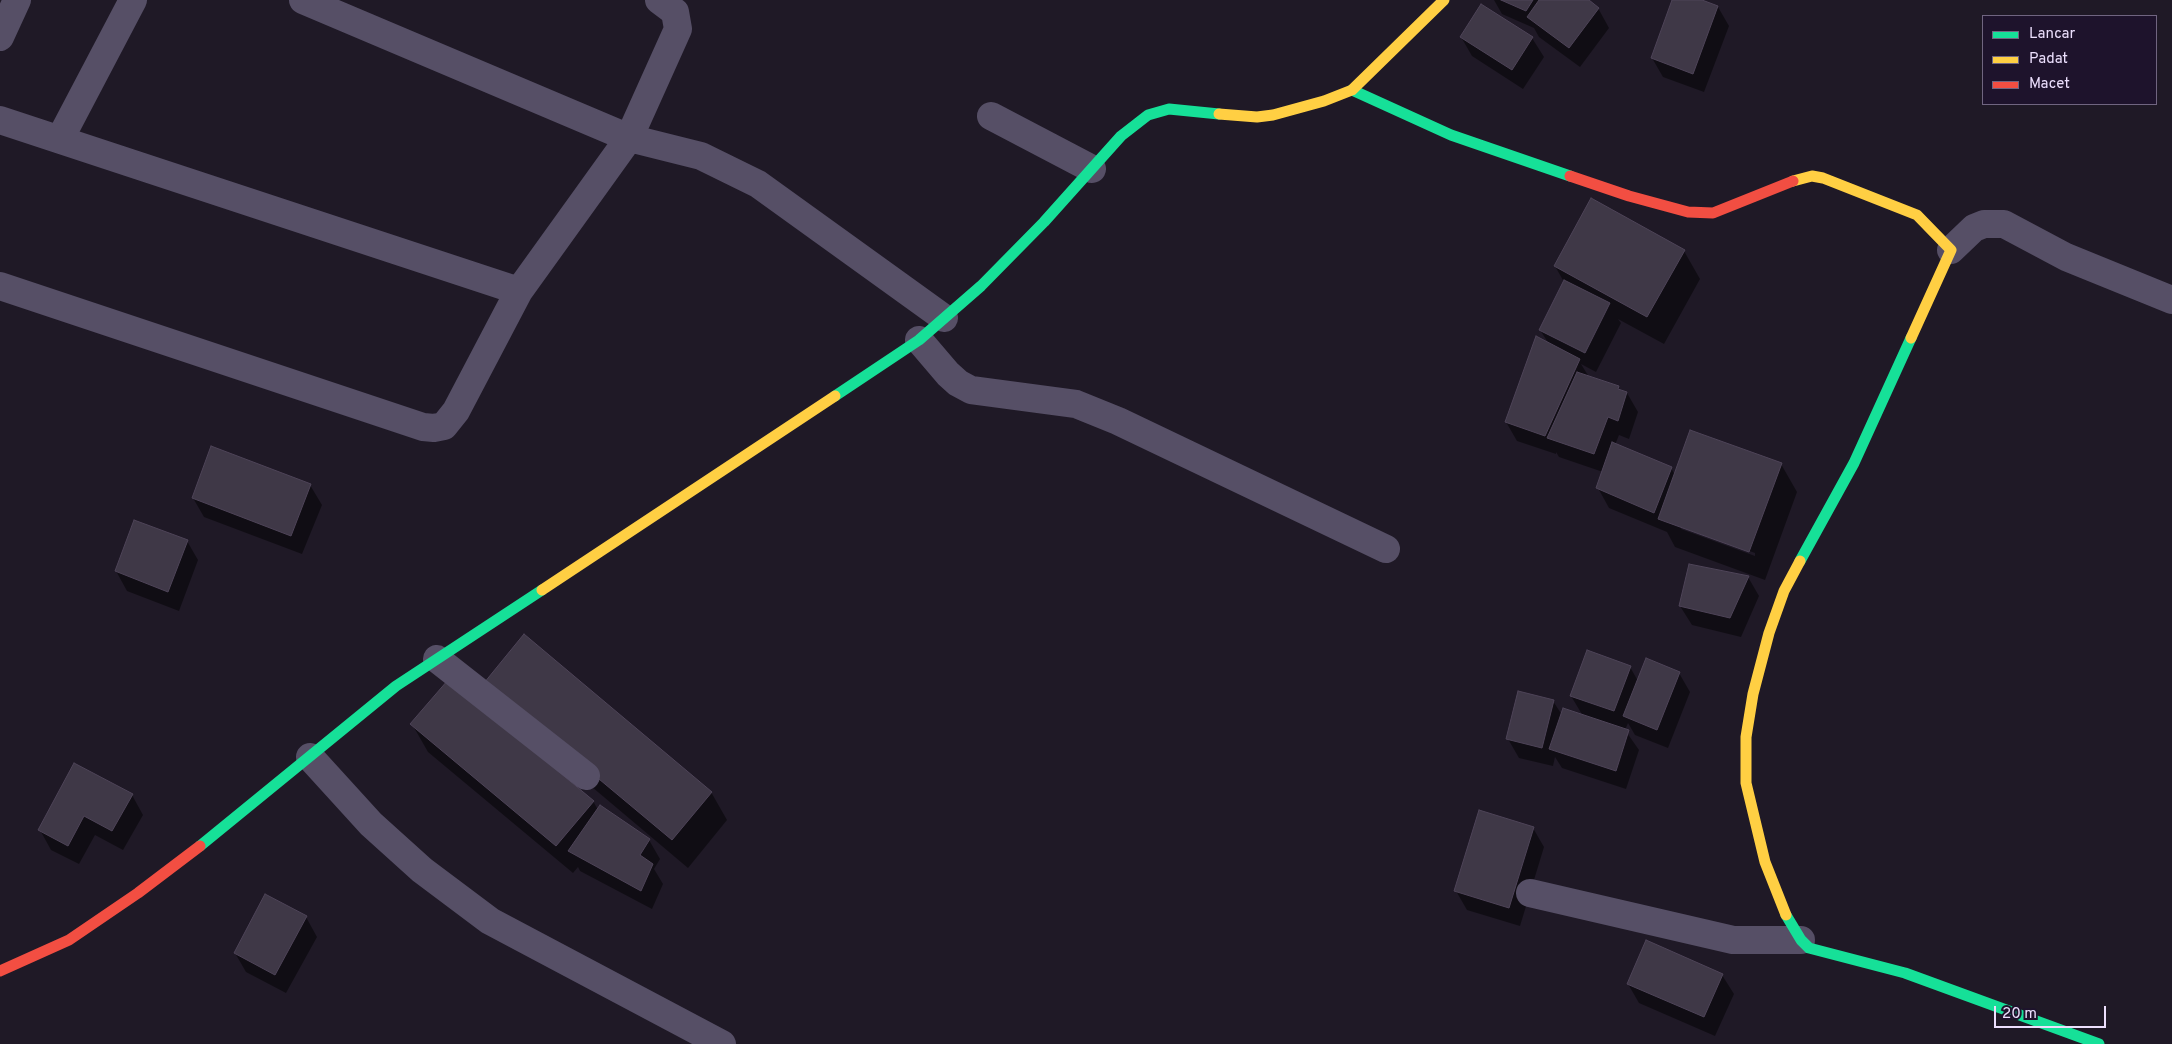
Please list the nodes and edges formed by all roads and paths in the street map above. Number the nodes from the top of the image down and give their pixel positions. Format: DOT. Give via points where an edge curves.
graph roads {
  1 [pos="17,0"];
  2 [pos="132,0"];
  3 [pos="303,0"];
  4 [pos="659,0"];
  5 [pos="1444,0"];
  6 [pos="0,37"];
  7 [pos="1352,90"];
  8 [pos="991,116"];
  9 [pos="0,120"];
  10 [pos="629,138"];
  11 [pos="60,139"];
  12 [pos="1092,169"];
  13 [pos="1951,250"];
  14 [pos="0,286"];
  15 [pos="519,291"];
  16 [pos="2172,300"];
  17 [pos="944,318"];
  18 [pos="919,340"];
  19 [pos="1386,549"];
  20 [pos="437,659"];
  21 [pos="310,757"];
  22 [pos="586,776"];
  23 [pos="1530,894"];
  24 [pos="1801,940"];
  25 [pos="0,971"];
  26 [pos="722,1044"];
  27 [pos="2099,1044"];
  1 -- 6 [label="street"];
  2 -- 11 [label="street"];
  3 -- 10 [label="street"];
  4 -- 10 [label="street" via="675,12 678,29"];
  5 -- 7 [label="street"];
  7 -- 12 [label="street" via="1324,101 1257,117 1169,109 1158,111 1121,136"];
  7 -- 13 [label="street" via="1451,135 1629,196 1688,212 1713,212 1799,179 1823,178 1917,215"];
  8 -- 12 [label="street"];
  9 -- 11 [label="street"];
  10 -- 15 [label="street"];
  10 -- 17 [label="street" via="701,156 758,184"];
  11 -- 15 [label="street"];
  12 -- 17 [label="street" via="981,286"];
  13 -- 16 [label="street" via="1974,228 1984,224 2004,224 2066,256"];
  13 -- 24 [label="street" via="1854,463 1784,591 1753,694 1746,737 1746,782 1765,862 1783,909"];
  14 -- 15 [label="street" via="434,428 444,426 456,411"];
  17 -- 18 [label="street"];
  18 -- 19 [label="street" via="948,374 971,390 1084,407"];
  18 -- 20 [label="street"];
  20 -- 21 [label="street" via="396,686"];
  20 -- 22 [label="street"];
  21 -- 25 [label="street" via="138,893 69,940"];
  21 -- 26 [label="street" via="371,824 422,870 490,921"];
  23 -- 24 [label="street" via="1733,940"];
  24 -- 27 [label="street" via="1809,948 1905,972"];
}
